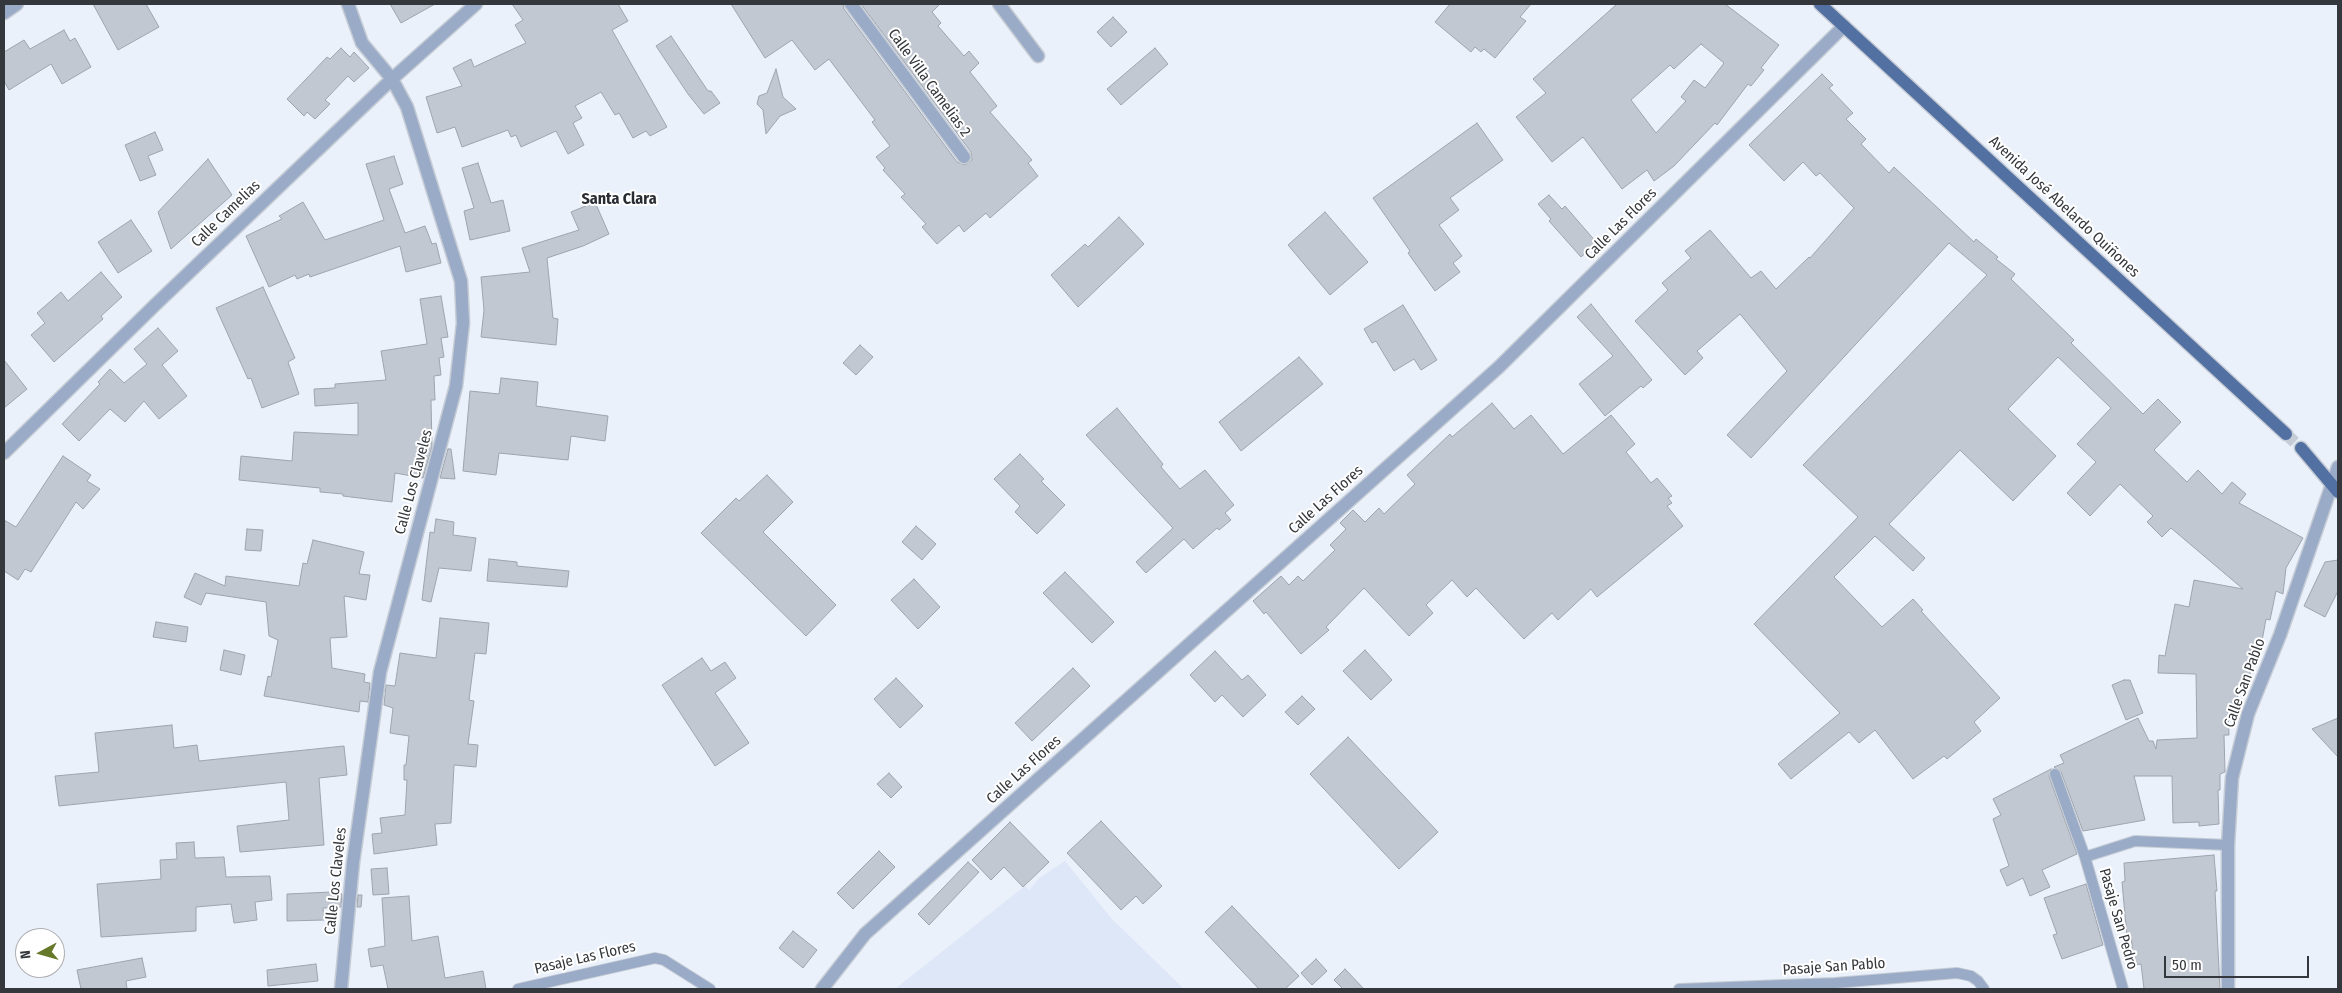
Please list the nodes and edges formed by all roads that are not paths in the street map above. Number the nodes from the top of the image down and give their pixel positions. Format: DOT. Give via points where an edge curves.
graph roads {
  1 [pos="17,4"];
  2 [pos="348,4"];
  3 [pos="476,4"];
  4 [pos="851,4"];
  5 [pos="999,4"];
  6 [pos="1820,4"];
  7 [pos="4,12"];
  8 [pos="1844,26"];
  9 [pos="1038,56"];
  10 [pos="392,79"];
  11 [pos="964,157"];
  12 [pos="2286,434"];
  13 [pos="2301,448"];
  14 [pos="4,453"];
  15 [pos="2338,467"];
  16 [pos="2335,488"];
  17 [pos="2055,774"];
  18 [pos="2228,845"];
  19 [pos="2085,857"];
  20 [pos="1836,986"];
  21 [pos="341,989"];
  22 [pos="518,989"];
  23 [pos="710,989"];
  24 [pos="822,989"];
  25 [pos="1679,989"];
  26 [pos="1984,989"];
  27 [pos="2122,989"];
  28 [pos="2228,989"];
  1 -- 7 [label="street"];
  2 -- 10 [label="street, Calle Los Claveles" via="362,43"];
  3 -- 10 [label="street, Calle Camelias"];
  4 -- 11 [label="street, Calle Villa Camelias 2"];
  5 -- 9 [label="street"];
  6 -- 8 [label="main road, Avenida José Abelardo Quiñones"];
  8 -- 12 [label="main road, Avenida José Abelardo Quiñones"];
  8 -- 24 [label="street, Calle Las Flores" via="1499,367 865,934"];
  10 -- 14 [label="street, Calle Camelias"];
  10 -- 21 [label="street, Calle Los Claveles" via="407,107 461,280 463,323 456,386 380,672 353,863"];
  13 -- 16 [label="main road"];
  15 -- 16 [label="street, Calle San Pablo"];
  16 -- 18 [label="street, Calle San Pablo" via="2248,714 2232,778"];
  17 -- 19 [label="lane, Pasaje San Pedro"];
  18 -- 19 [label="lane, Pasaje San Pedro" via="2135,841"];
  18 -- 28 [label="street, Calle San Pablo"];
  19 -- 27 [label="lane, Pasaje San Pedro"];
  20 -- 25 [label="lane, Pasaje San Pablo"];
  20 -- 26 [label="lane, Pasaje San Pablo" via="1957,973 1971,976"];
  22 -- 23 [label="lane, Pasaje Las Flores" via="655,958 664,960"];
}
